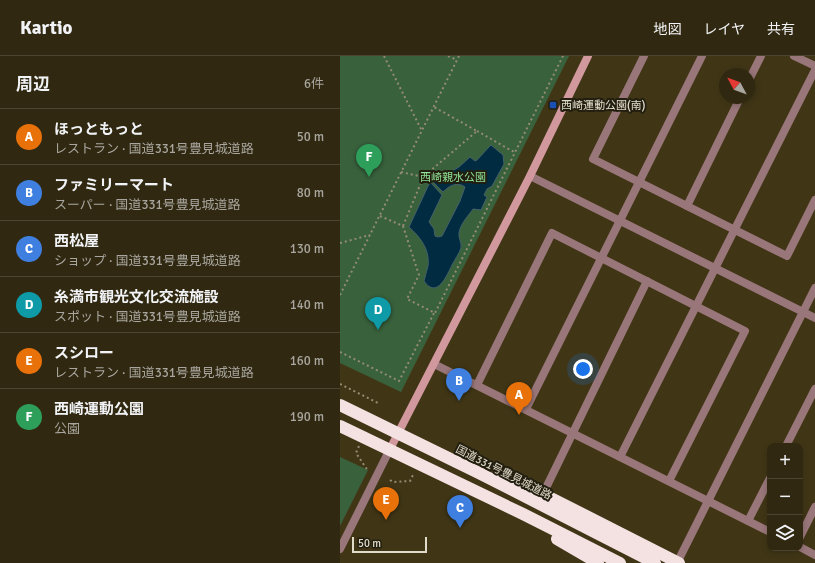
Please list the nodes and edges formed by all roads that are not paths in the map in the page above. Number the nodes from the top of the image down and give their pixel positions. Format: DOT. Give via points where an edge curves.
graph roads {
  1 [pos="588,56"];
  2 [pos="644,56"];
  3 [pos="702,56"];
  4 [pos="761,56"];
  5 [pos="794,56"];
  6 [pos="815,66"];
  7 [pos="755,68"];
  8 [pos="815,70"];
  9 [pos="737,104"];
  10 [pos="530,176"];
  11 [pos="639,182"];
  12 [pos="815,200"];
  13 [pos="688,206"];
  14 [pos="620,221"];
  15 [pos="734,230"];
  16 [pos="601,258"];
  17 [pos="715,268"];
  18 [pos="647,281"];
  19 [pos="815,288"];
  20 [pos="697,305"];
  21 [pos="803,312"];
  22 [pos="815,318"];
  23 [pos="434,364"];
  24 [pos="477,385"];
  25 [pos="815,389"];
  26 [pos="340,406"];
  27 [pos="526,409"];
  28 [pos="340,426"];
  29 [pos="398,433"];
  30 [pos="573,433"];
  31 [pos="788,443"];
  32 [pos="389,451"];
  33 [pos="620,457"];
  34 [pos="479,473"];
  35 [pos="769,479"];
  36 [pos="668,481"];
  37 [pos="543,494"];
  38 [pos="708,501"];
  39 [pos="815,507"];
  40 [pos="518,512"];
  41 [pos="748,521"];
  42 [pos="767,530"];
  43 [pos="803,531"];
  44 [pos="340,549"];
  45 [pos="803,549"];
  46 [pos="815,555"];
  47 [pos="598,563"];
  48 [pos="620,563"];
  49 [pos="655,563"];
  50 [pos="678,563"];
  1 -- 10 [label="street"];
  2 -- 11 [label="street" via="593,159"];
  3 -- 11 [label="street"];
  4 -- 7 [label="street"];
  5 -- 6 [label="street"];
  8 -- 15 [label="street"];
  9 -- 13 [label="street"];
  10 -- 14 [label="street"];
  10 -- 23 [label="street"];
  11 -- 13 [label="street"];
  11 -- 14 [label="street"];
  12 -- 15 [label="street" via="786,256"];
  13 -- 15 [label="street"];
  14 -- 16 [label="street"];
  14 -- 17 [label="street"];
  15 -- 17 [label="street"];
  16 -- 18 [label="street"];
  16 -- 24 [label="street" via="552,233"];
  16 -- 27 [label="street"];
  17 -- 20 [label="street"];
  17 -- 21 [label="street"];
  18 -- 20 [label="street"];
  18 -- 30 [label="street"];
  19 -- 21 [label="street"];
  20 -- 33 [label="street"];
  20 -- 36 [label="street" via="745,331"];
  21 -- 22 [label="street"];
  21 -- 38 [label="street"];
  23 -- 24 [label="street"];
  23 -- 29 [label="street"];
  24 -- 27 [label="street"];
  25 -- 31 [label="street"];
  26 -- 29 [label="highway, 国道331号豊見城道路"];
  27 -- 30 [label="street"];
  28 -- 32 [label="highway"];
  29 -- 32 [label="street"];
  29 -- 34 [label="highway, 国道331号豊見城道路"];
  30 -- 33 [label="street"];
  30 -- 37 [label="street"];
  32 -- 40 [label="highway"];
  32 -- 44 [label="street"];
  33 -- 36 [label="street"];
  34 -- 37 [label="highway" via="512,481"];
  34 -- 49 [label="highway, 国道331号豊見城道路"];
  35 -- 41 [label="street"];
  36 -- 38 [label="street"];
  37 -- 50 [label="highway"];
  38 -- 41 [label="street"];
  38 -- 50 [label="street"];
  39 -- 43 [label="street"];
  40 -- 47 [label="highway" via="525,520"];
  40 -- 48 [label="highway"];
  41 -- 42 [label="street"];
  45 -- 46 [label="street"];
}
